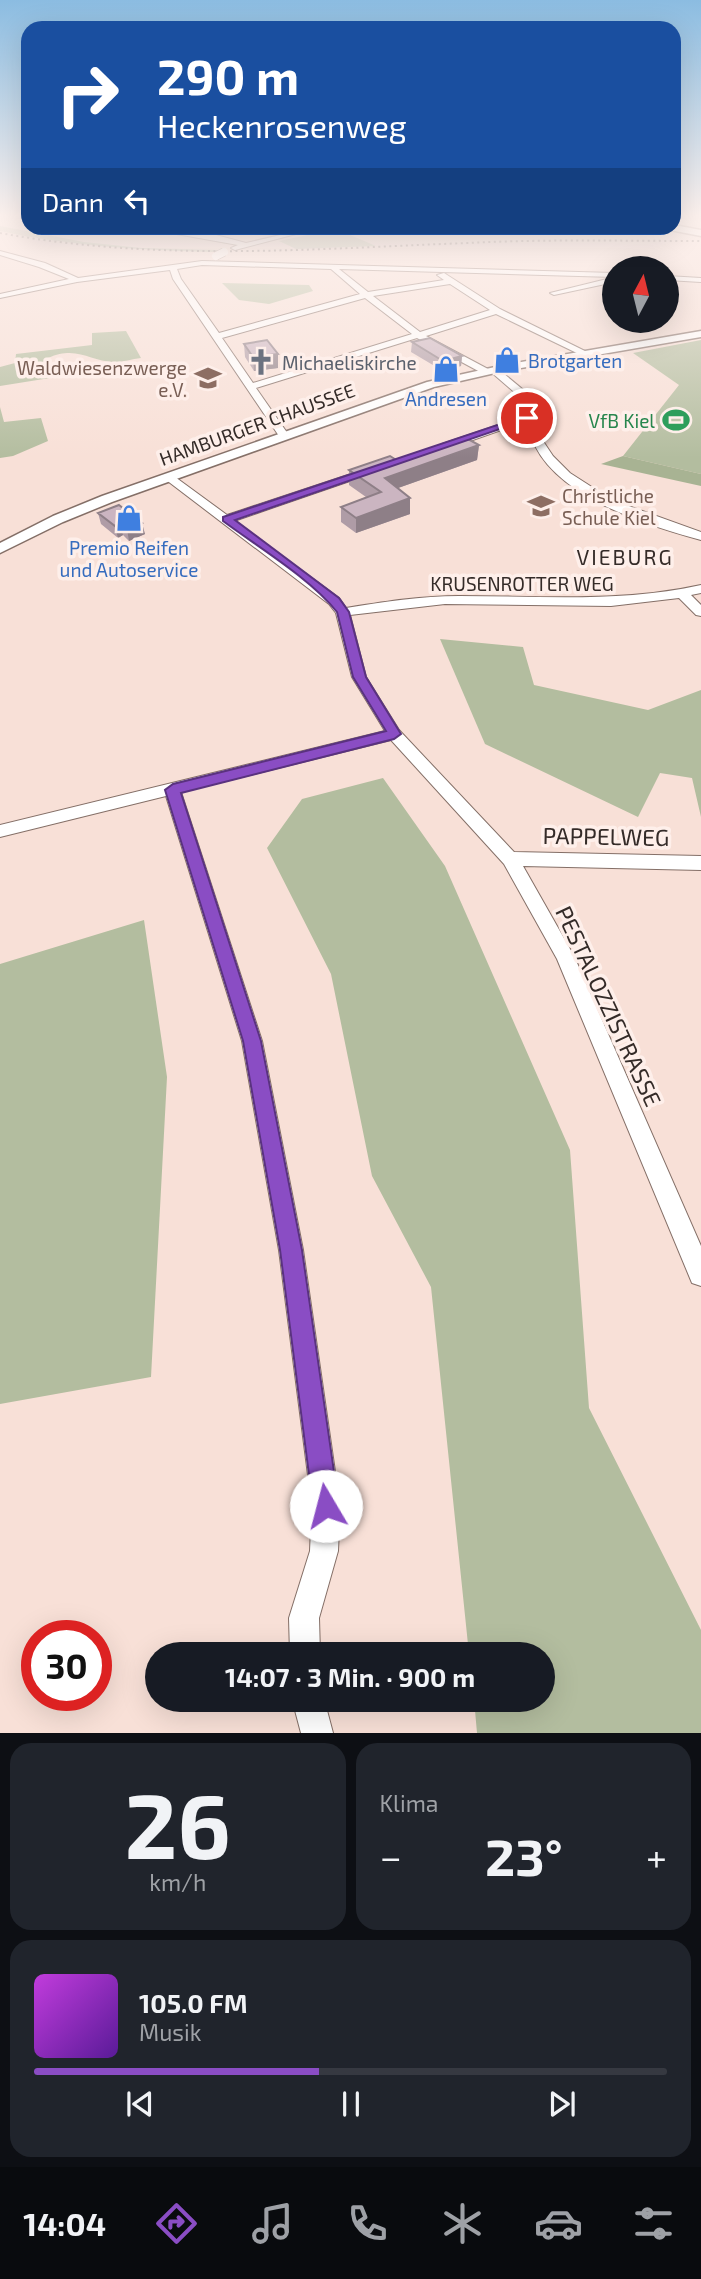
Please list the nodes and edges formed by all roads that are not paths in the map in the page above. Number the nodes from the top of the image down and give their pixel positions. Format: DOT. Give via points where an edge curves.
graph roads {
  1 [pos="188,296"];
  2 [pos="364,296"];
  3 [pos="368,296"];
  4 [pos="472,296"];
  5 [pos="497,311"];
  6 [pos="701,334"];
  7 [pos="418,335"];
  8 [pos="215,337"];
  9 [pos="586,354"];
  10 [pos="490,371"];
  11 [pos="249,387"];
  12 [pos="527,418"];
  13 [pos="508,425"];
  14 [pos="283,434"];
  15 [pos="536,434"];
  16 [pos="434,450"];
  17 [pos="383,467"];
  18 [pos="167,476"];
  19 [pos="227,519"];
  20 [pos="701,537"];
  21 [pos="0,549"];
  22 [pos="701,589"];
  23 [pos="683,594"];
  24 [pos="343,612"];
  25 [pos="701,612"];
  26 [pos="394,734"];
  27 [pos="173,790"];
  28 [pos="0,831"];
  29 [pos="510,859"];
  30 [pos="701,863"];
  31 [pos="701,1274"];
  32 [pos="305,1642"];
  33 [pos="311,1712"];
  34 [pos="317,1733"];
  1 -- 8 [label="street"];
  2 -- 8 [label="street"];
  3 -- 7 [label="street"];
  4 -- 5 [label="street"];
  5 -- 7 [label="street"];
  5 -- 9 [label="street"];
  6 -- 9 [label="main road, HAMBURGER CHAUSSEE"];
  7 -- 10 [label="street"];
  7 -- 11 [label="street"];
  8 -- 11 [label="street"];
  9 -- 10 [label="main road, HAMBURGER CHAUSSEE"];
  10 -- 14 [label="main road, HAMBURGER CHAUSSEE" via="416,388"];
  10 -- 15 [label="street" via="540,410"];
  11 -- 14 [label="street"];
  12 -- 13 [label="street"];
  13 -- 15 [label="street"];
  13 -- 16 [label="street"];
  14 -- 18 [label="main road, HAMBURGER CHAUSSEE"];
  15 -- 20 [label="street" via="562,474 610,504"];
  17 -- 19 [label="street"];
  18 -- 19 [label="street"];
  18 -- 21 [label="main road, HAMBURGER CHAUSSEE" via="58,519"];
  19 -- 24 [label="street"];
  22 -- 23 [label="street, KRUSENROTTER WEG"];
  23 -- 24 [label="street, KRUSENROTTER WEG" via="625,603 409,602"];
  23 -- 25 [label="street"];
  24 -- 26 [label="street, PESTALOZZISTRASSE" via="359,677"];
  26 -- 27 [label="street"];
  26 -- 29 [label="street, PESTALOZZISTRASSE"];
  27 -- 28 [label="street"];
  27 -- 32 [label="street" via="252,1041 291,1250 326,1506 324,1551 304,1618"];
  29 -- 30 [label="street, PAPPELWEG"];
  29 -- 31 [label="street, PESTALOZZISTRASSE" via="565,956"];
  33 -- 34 [label="street"];
}
